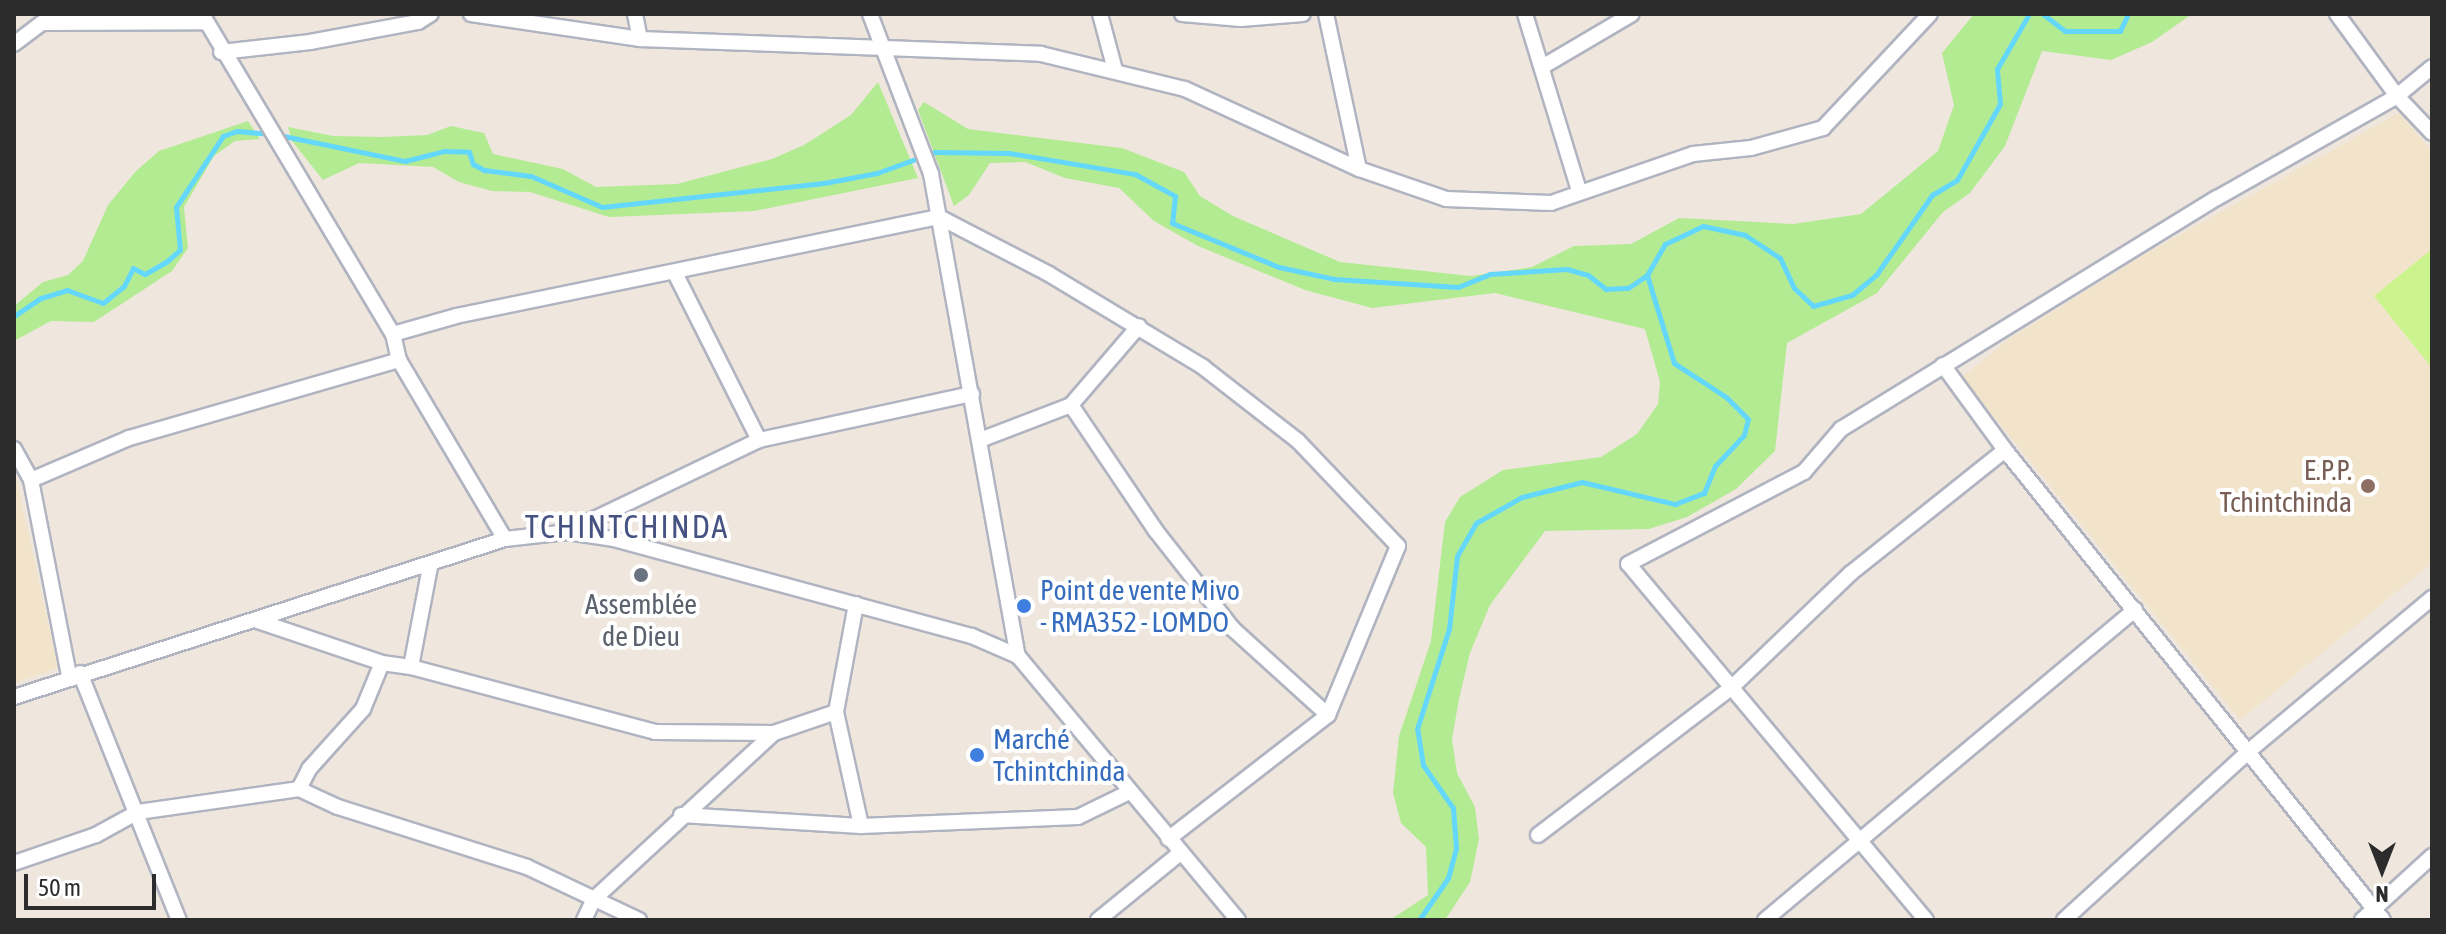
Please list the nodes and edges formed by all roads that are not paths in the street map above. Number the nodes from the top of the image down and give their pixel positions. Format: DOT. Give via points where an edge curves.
graph roads {
  1 [pos="431,14"];
  2 [pos="471,14"];
  3 [pos="635,14"];
  4 [pos="870,14"];
  5 [pos="1100,14"];
  6 [pos="1182,14"];
  7 [pos="1303,14"];
  8 [pos="1326,14"];
  9 [pos="1525,14"];
  10 [pos="1632,14"];
  11 [pos="1930,14"];
  12 [pos="2337,14"];
  13 [pos="204,18"];
  14 [pos="640,39"];
  15 [pos="14,44"];
  16 [pos="221,52"];
  17 [pos="881,52"];
  18 [pos="1542,67"];
  19 [pos="2432,67"];
  20 [pos="1115,70"];
  21 [pos="2397,96"];
  22 [pos="2432,133"];
  23 [pos="1359,169"];
  24 [pos="1579,191"];
  25 [pos="939,217"];
  26 [pos="675,273"];
  27 [pos="1139,326"];
  28 [pos="393,334"];
  29 [pos="399,360"];
  30 [pos="1943,365"];
  31 [pos="972,394"];
  32 [pos="1071,405"];
  33 [pos="759,440"];
  34 [pos="980,440"];
  35 [pos="14,449"];
  36 [pos="2005,450"];
  37 [pos="31,480"];
  38 [pos="567,532"];
  39 [pos="505,539"];
  40 [pos="430,567"];
  41 [pos="2432,598"];
  42 [pos="856,604"];
  43 [pos="2135,610"];
  44 [pos="255,620"];
  45 [pos="1018,656"];
  46 [pos="382,663"];
  47 [pos="411,667"];
  48 [pos="74,674"];
  49 [pos="1731,688"];
  50 [pos="14,697"];
  51 [pos="836,712"];
  52 [pos="1328,715"];
  53 [pos="774,733"];
  54 [pos="2249,751"];
  55 [pos="299,789"];
  56 [pos="1129,792"];
  57 [pos="138,812"];
  58 [pos="681,815"];
  59 [pos="861,826"];
  60 [pos="1538,835"];
  61 [pos="1168,839"];
  62 [pos="1857,839"];
  63 [pos="1179,854"];
  64 [pos="2432,856"];
  65 [pos="14,863"];
  66 [pos="594,899"];
  67 [pos="2378,915"];
  68 [pos="179,920"];
  69 [pos="584,920"];
  70 [pos="639,920"];
  71 [pos="1098,920"];
  72 [pos="1238,920"];
  73 [pos="1765,920"];
  74 [pos="1926,920"];
  75 [pos="2064,920"];
  76 [pos="2362,920"];
  1 -- 16 [label="street" via="418,22 310,42"];
  2 -- 14 [label="street"];
  3 -- 14 [label="street"];
  4 -- 17 [label="street"];
  5 -- 20 [label="street"];
  6 -- 7 [label="street" via="1241,19"];
  8 -- 23 [label="street"];
  9 -- 18 [label="street"];
  10 -- 18 [label="street"];
  11 -- 24 [label="street" via="1823,128 1751,148 1693,154"];
  12 -- 21 [label="street"];
  13 -- 15 [label="street" via="42,23"];
  13 -- 16 [label="street"];
  14 -- 17 [label="street"];
  16 -- 28 [label="street"];
  17 -- 20 [label="street" via="1041,54"];
  17 -- 25 [label="street" via="931,174"];
  18 -- 24 [label="street"];
  19 -- 21 [label="street"];
  20 -- 23 [label="street" via="1185,89"];
  21 -- 22 [label="street"];
  21 -- 30 [label="street" via="2217,198"];
  23 -- 24 [label="street" via="1446,199 1551,203"];
  25 -- 26 [label="street"];
  25 -- 27 [label="street"];
  25 -- 31 [label="street"];
  26 -- 28 [label="street" via="456,316"];
  26 -- 33 [label="street"];
  27 -- 32 [label="street"];
  27 -- 52 [label="street" via="1203,367 1298,441 1398,546"];
  28 -- 29 [label="street"];
  29 -- 37 [label="street" via="129,438"];
  29 -- 39 [label="street"];
  30 -- 36 [label="street"];
  30 -- 49 [label="street" via="1841,429 1804,472 1628,564"];
  31 -- 33 [label="street"];
  31 -- 34 [label="street"];
  32 -- 34 [label="street"];
  32 -- 52 [label="street" via="1156,531 1233,629"];
  33 -- 38 [label="street"];
  34 -- 45 [label="street"];
  35 -- 37 [label="street"];
  36 -- 43 [label="street"];
  36 -- 49 [label="street" via="1851,573"];
  37 -- 48 [label="street"];
  38 -- 39 [label="street"];
  38 -- 42 [label="street" via="614,539"];
  39 -- 40 [label="street"];
  40 -- 44 [label="street"];
  40 -- 47 [label="street"];
  41 -- 54 [label="street"];
  42 -- 45 [label="street" via="972,636"];
  42 -- 51 [label="street"];
  43 -- 54 [label="street"];
  43 -- 62 [label="street"];
  44 -- 46 [label="street"];
  44 -- 48 [label="street"];
  45 -- 56 [label="street"];
  46 -- 47 [label="street"];
  46 -- 55 [label="street" via="363,709 309,769"];
  47 -- 53 [label="street" via="655,732"];
  48 -- 50 [label="street"];
  48 -- 57 [label="street"];
  49 -- 60 [label="street"];
  49 -- 62 [label="street"];
  51 -- 53 [label="street"];
  51 -- 59 [label="street"];
  52 -- 61 [label="street"];
  53 -- 58 [label="street"];
  54 -- 67 [label="street"];
  54 -- 75 [label="street"];
  55 -- 57 [label="street"];
  55 -- 66 [label="street" via="350,811 527,867"];
  56 -- 59 [label="street" via="1078,817"];
  56 -- 61 [label="street"];
  57 -- 65 [label="street" via="96,835"];
  57 -- 68 [label="street"];
  58 -- 59 [label="street"];
  58 -- 66 [label="street"];
  61 -- 63 [label="street"];
  62 -- 73 [label="street"];
  62 -- 74 [label="street"];
  63 -- 71 [label="street"];
  63 -- 72 [label="street"];
  64 -- 67 [label="street"];
  66 -- 69 [label="street"];
  66 -- 70 [label="street"];
  67 -- 76 [label="street"];
}
